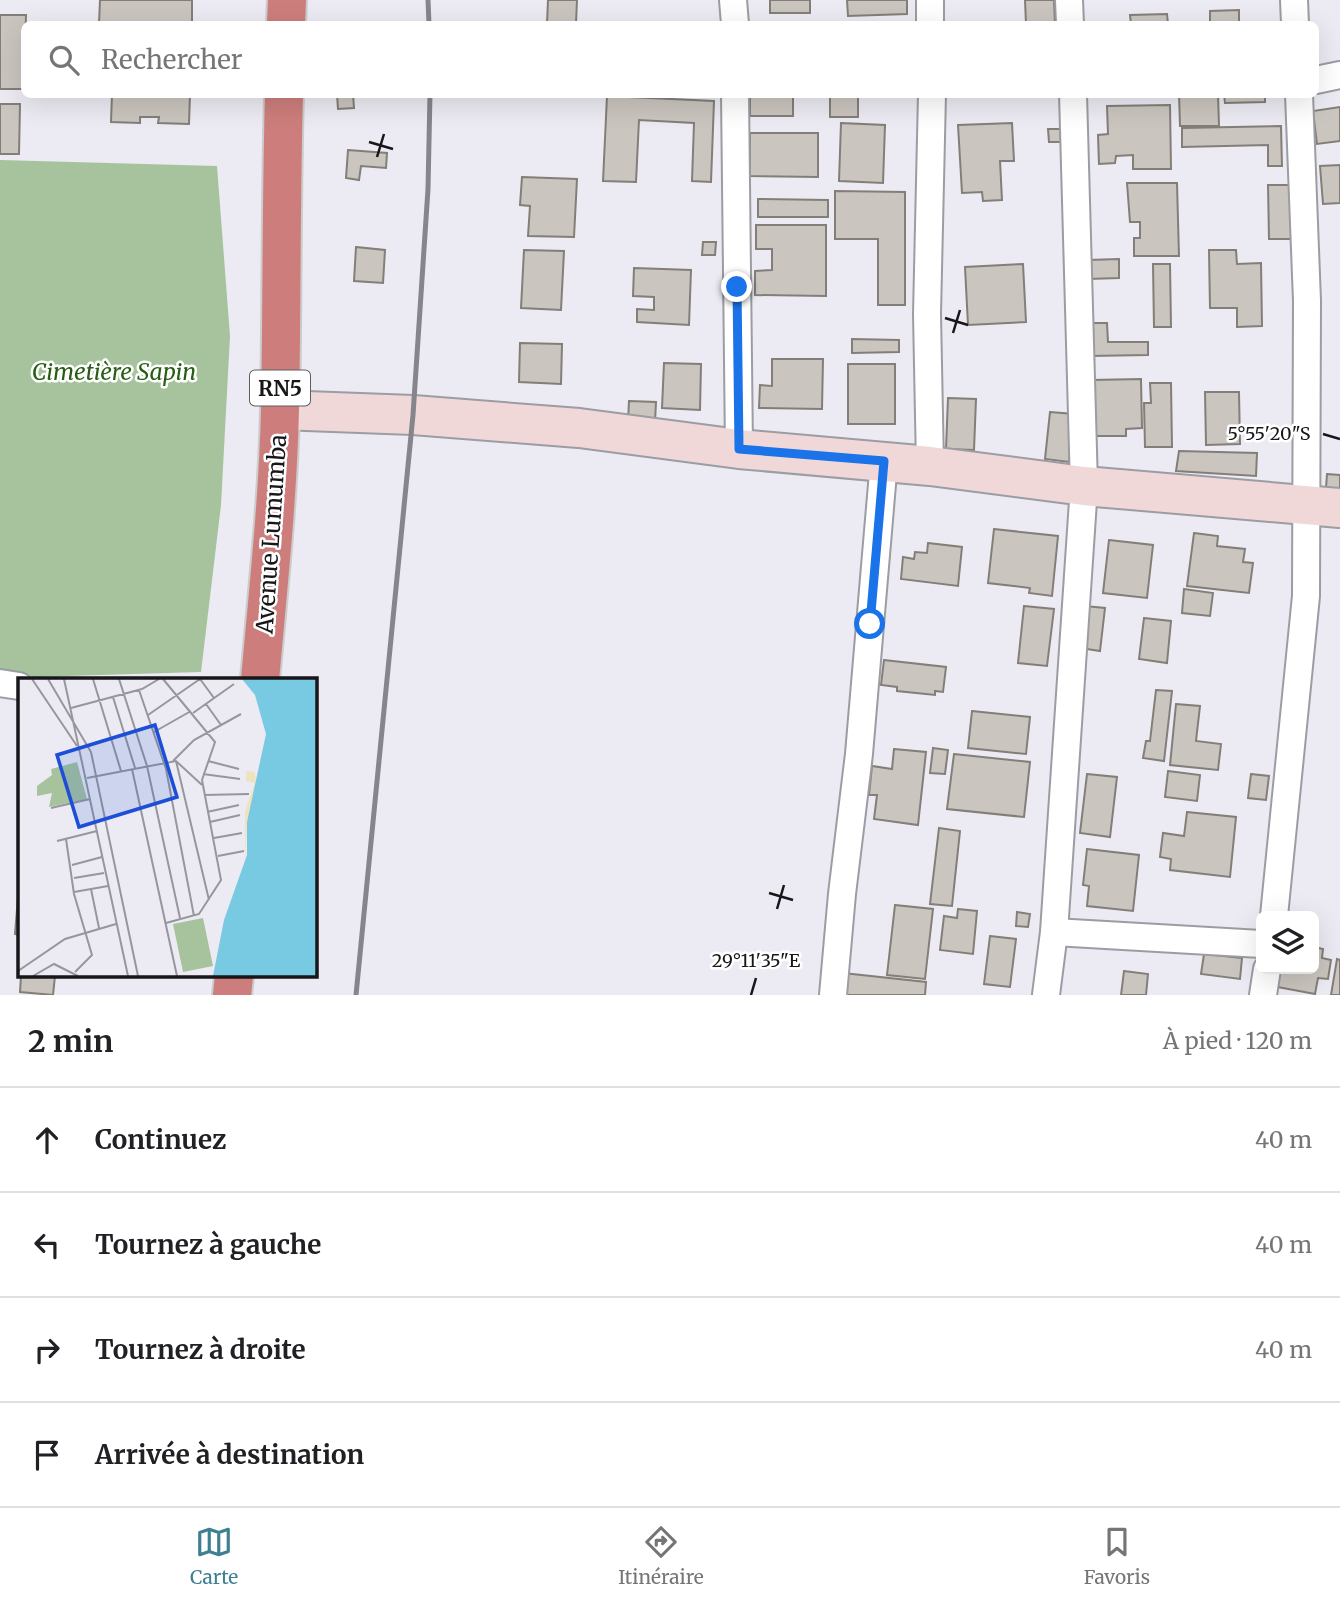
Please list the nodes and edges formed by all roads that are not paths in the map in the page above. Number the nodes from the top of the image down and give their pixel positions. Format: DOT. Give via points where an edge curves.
graph roads {
  1 [pos="287,0"];
  2 [pos="733,0"];
  3 [pos="930,0"];
  4 [pos="1069,0"];
  5 [pos="1294,0"];
  6 [pos="286,21"];
  7 [pos="735,21"];
  8 [pos="930,21"];
  9 [pos="1070,21"];
  10 [pos="1295,21"];
  11 [pos="1340,75"];
  12 [pos="1319,79"];
  13 [pos="284,98"];
  14 [pos="735,98"];
  15 [pos="932,98"];
  16 [pos="1073,98"];
  17 [pos="1299,98"];
  18 [pos="280,410"];
  19 [pos="739,449"];
  20 [pos="884,461"];
  21 [pos="930,466"];
  22 [pos="1084,486"];
  23 [pos="1324,506"];
  24 [pos="260,678"];
  25 [pos="0,683"];
  26 [pos="18,685"];
  27 [pos="1274,911"];
  28 [pos="1054,932"];
  29 [pos="1256,944"];
  30 [pos="1266,974"];
  31 [pos="833,995"];
  32 [pos="1046,995"];
  33 [pos="1263,995"];
  1 -- 6 [label="highway"];
  2 -- 7 [label="street"];
  3 -- 8 [label="street"];
  4 -- 9 [label="street"];
  5 -- 10 [label="street"];
  11 -- 12 [label="street"];
  13 -- 18 [label="highway, Avenue Lumumba / RN5"];
  14 -- 19 [label="street"];
  15 -- 21 [label="street"];
  16 -- 22 [label="street"];
  17 -- 23 [label="street" via="1307,287"];
  18 -- 19 [label="street" via="579,428"];
  18 -- 24 [label="highway, Avenue Lumumba / RN5"];
  19 -- 20 [label="street"];
  20 -- 21 [label="street"];
  20 -- 31 [label="street"];
  21 -- 22 [label="street"];
  22 -- 23 [label="street"];
  22 -- 28 [label="street"];
  23 -- 27 [label="street" via="1306,596"];
  25 -- 26 [label="street"];
  28 -- 29 [label="street"];
  28 -- 32 [label="street"];
  30 -- 33 [label="street"];
}
